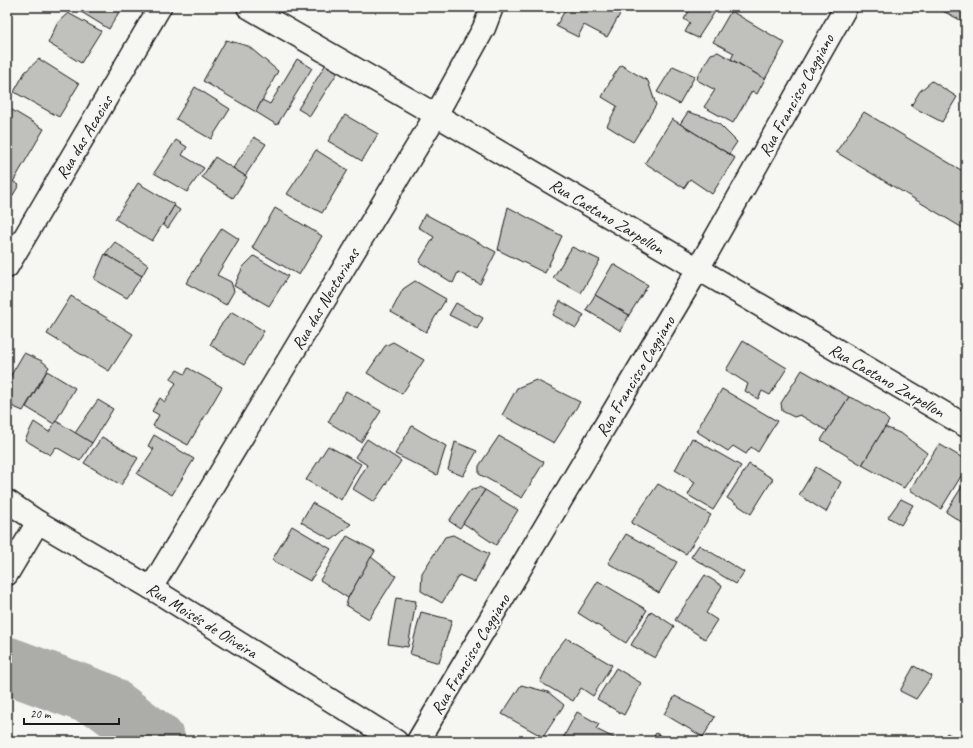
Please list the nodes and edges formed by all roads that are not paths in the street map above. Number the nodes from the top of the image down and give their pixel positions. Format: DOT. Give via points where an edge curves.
graph roads {
  1 [pos="160,7"];
  2 [pos="248,7"];
  3 [pos="492,7"];
  4 [pos="846,7"];
  5 [pos="436,115"];
  6 [pos="7,267"];
  7 [pos="698,269"];
  8 [pos="966,426"];
  9 [pos="7,501"];
  10 [pos="38,522"];
  11 [pos="7,574"];
  12 [pos="151,588"];
  13 [pos="396,741"];
  14 [pos="418,741"];
  1 -- 6 [label="street, Rua das Acacias"];
  2 -- 5 [label="street, Rua Caetano Zarpellon"];
  3 -- 5 [label="street, Rua das Nectarinas" via="484,28"];
  4 -- 7 [label="street, Rua Francisco Caggiano"];
  5 -- 7 [label="street, Rua Caetano Zarpellon"];
  5 -- 12 [label="street, Rua das Nectarinas"];
  7 -- 8 [label="street, Rua Caetano Zarpellon"];
  7 -- 14 [label="street, Rua Francisco Caggiano"];
  9 -- 10 [label="street, Rua Moisés de Oliveira"];
  10 -- 11 [label="street"];
  10 -- 12 [label="street, Rua Moisés de Oliveira"];
  12 -- 13 [label="street, Rua Moisés de Oliveira"];
}
